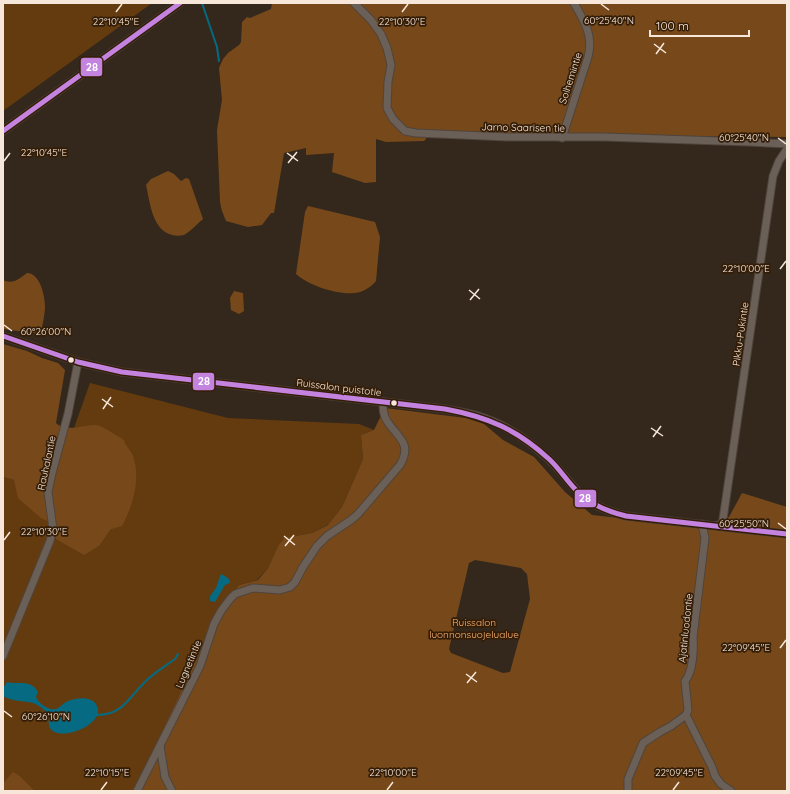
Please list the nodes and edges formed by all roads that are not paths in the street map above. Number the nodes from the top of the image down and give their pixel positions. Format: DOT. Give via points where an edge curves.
graph roads {
  1 [pos="180,3"];
  2 [pos="354,3"];
  3 [pos="574,3"];
  4 [pos="3,132"];
  5 [pos="562,138"];
  6 [pos="787,144"];
  7 [pos="787,148"];
  8 [pos="3,336"];
  9 [pos="78,362"];
  10 [pos="383,402"];
  11 [pos="702,524"];
  12 [pos="722,526"];
  13 [pos="787,534"];
  14 [pos="3,656"];
  15 [pos="686,714"];
  16 [pos="160,746"];
  17 [pos="137,791"];
  18 [pos="172,791"];
  19 [pos="628,791"];
  20 [pos="731,791"];
  1 -- 4 [label="street"];
  2 -- 5 [label="street, Jarno Saarisen tie" via="371,20 387,48 391,65 387,108 393,119 405,131 492,137"];
  3 -- 5 [label="street, Solhemintie" via="586,25 591,46"];
  5 -- 6 [label="street, Jarno Saarisen tie" via="605,137"];
  7 -- 12 [label="street, Pikku-Pukintie" via="774,176"];
  8 -- 9 [label="street, Ruissalon puistotie"];
  9 -- 10 [label="street, Ruissalon puistotie" via="122,372"];
  9 -- 14 [label="street, Rauhalantie" via="48,492 53,529 50,541"];
  10 -- 11 [label="street, Ruissalon puistotie" via="480,416 508,429 534,446 558,467 580,493 596,505 626,516"];
  10 -- 16 [label="street, Lugnetintie" via="386,419 404,444 404,459 358,514 327,536 318,546 290,587 280,590 252,588 235,594 230,599 214,624 200,666"];
  11 -- 12 [label="street, Ruissalon puistotie"];
  11 -- 15 [label="street, Ajatinluodontie" via="704,538 693,637 694,649 689,677 685,681 688,710"];
  12 -- 13 [label="street, Ruissalon puistotie"];
  15 -- 19 [label="street" via="643,743 628,779"];
  15 -- 20 [label="street, Ajatinluodontie" via="715,776"];
  16 -- 17 [label="street, Lugnetintie"];
  16 -- 18 [label="street" via="166,777"];
}
